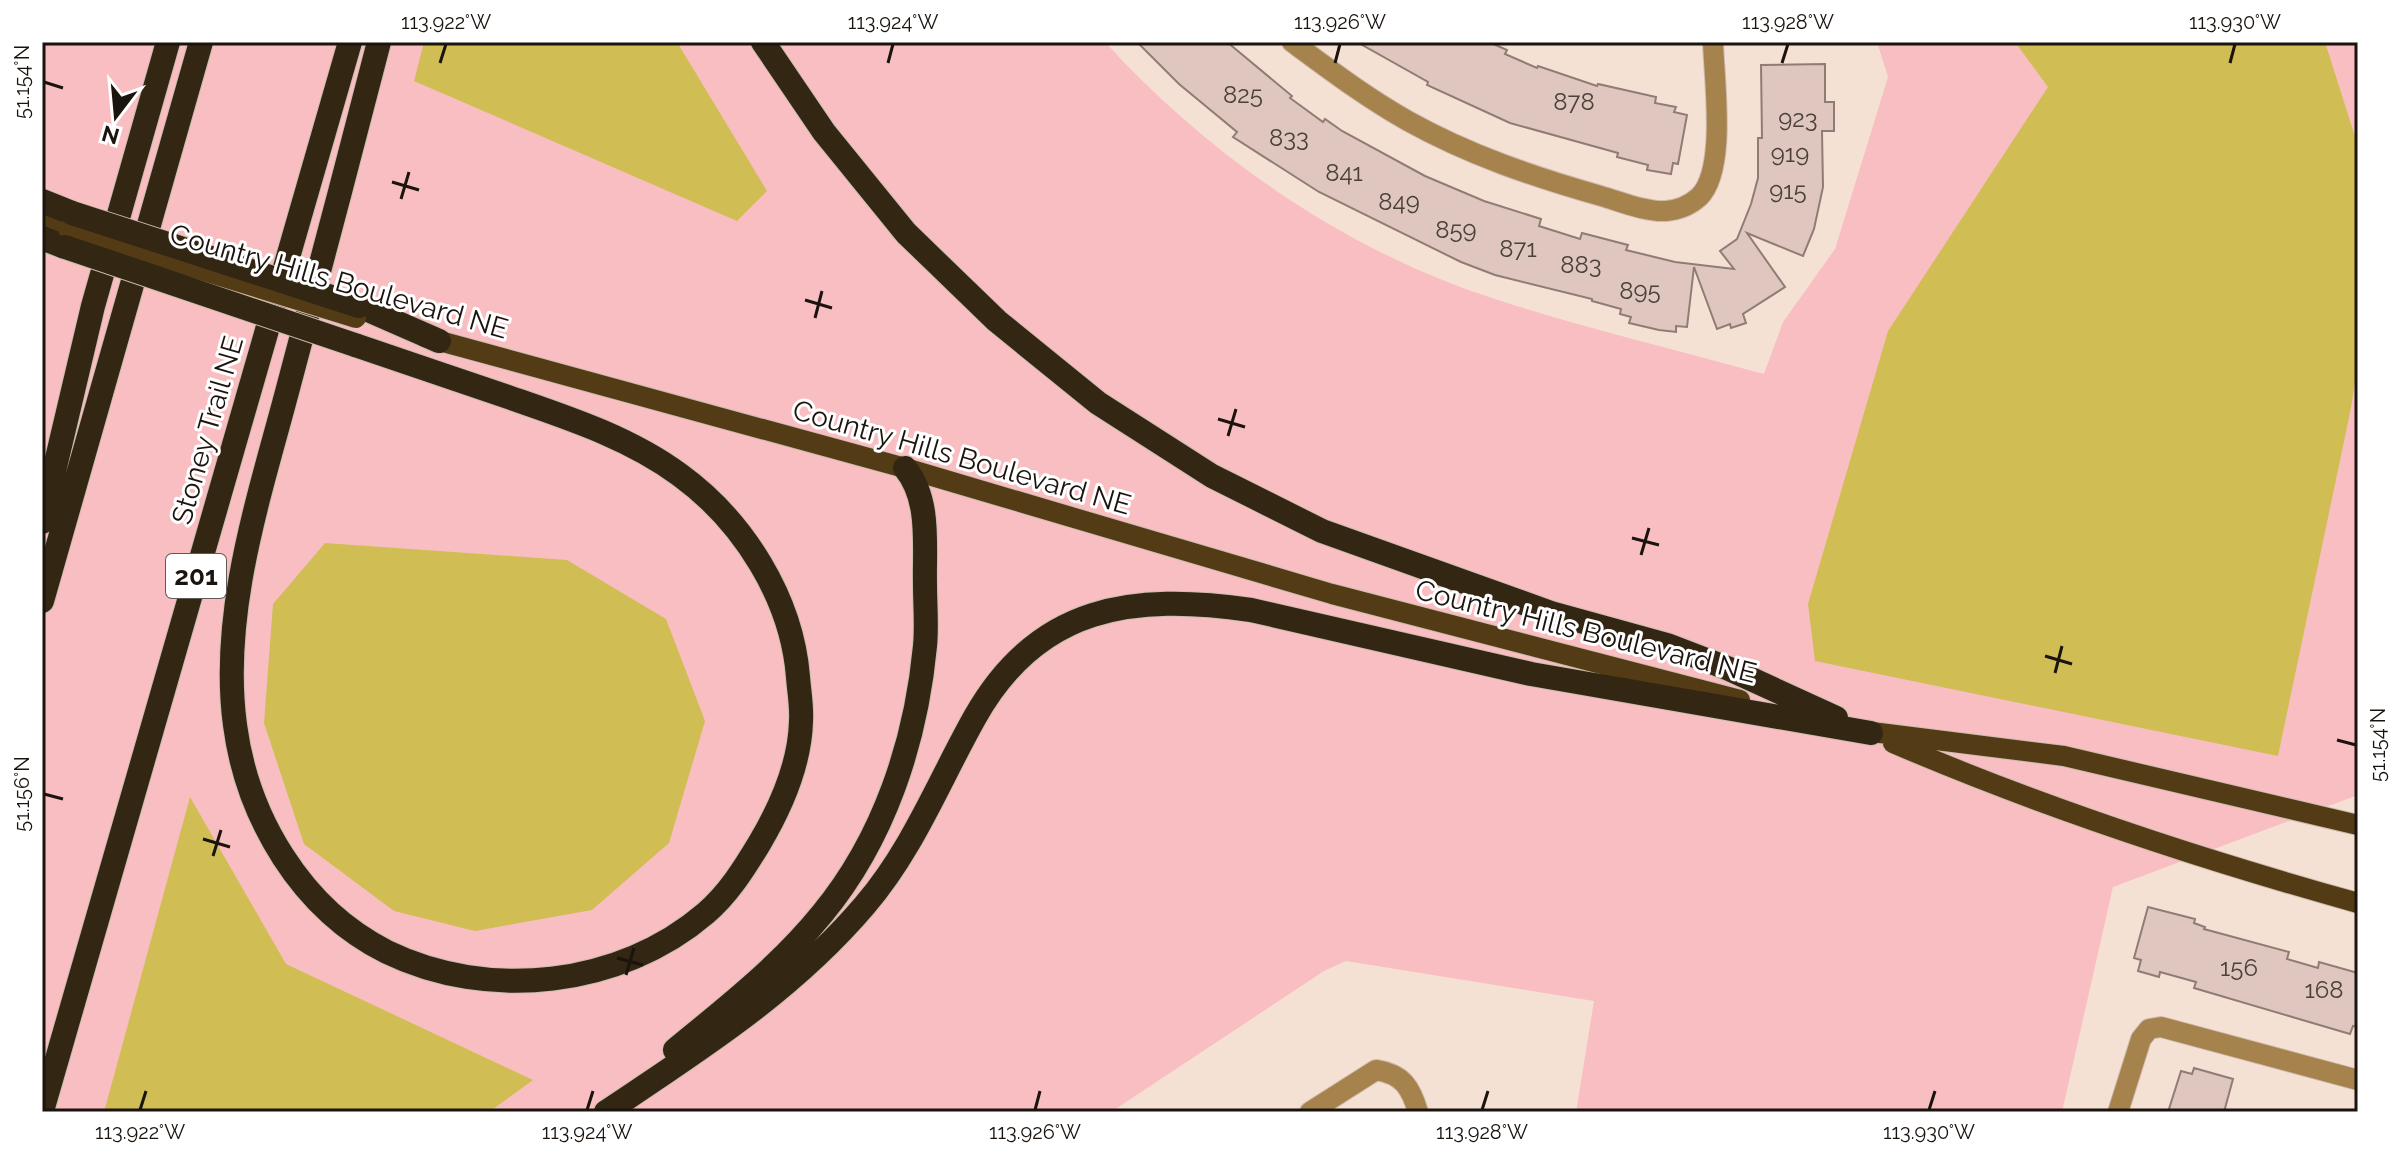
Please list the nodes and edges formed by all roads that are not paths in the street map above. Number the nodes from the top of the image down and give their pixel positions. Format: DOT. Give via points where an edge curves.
graph roads {
  1 [pos="168,42"];
  2 [pos="201,42"];
  3 [pos="350,42"];
  4 [pos="379,42"];
  5 [pos="763,42"];
  6 [pos="1292,42"];
  7 [pos="1713,42"];
  8 [pos="42,201"];
  9 [pos="42,222"];
  10 [pos="62,232"];
  11 [pos="439,341"];
  12 [pos="905,468"];
  13 [pos="42,522"];
  14 [pos="42,601"];
  15 [pos="1871,733"];
  16 [pos="2358,825"];
  17 [pos="2358,903"];
  18 [pos="2358,1080"];
  19 [pos="42,1111"];
  20 [pos="598,1112"];
  21 [pos="606,1112"];
  22 [pos="1310,1112"];
  23 [pos="1418,1112"];
  24 [pos="2118,1112"];
  1 -- 13 [label="highway" via="93,306"];
  2 -- 14 [label="highway"];
  3 -- 19 [label="highway, Stoney Trail NE / 201"];
  4 -- 10 [label="highway, bridge" via="251,532 243,574 230,670 245,778 265,828 296,876 336,918 384,950 437,972 495,981 553,979 610,968 661,944 707,912 741,874 789,782 802,723 797,662 771,583 750,547 680,475 577,420 355,345"];
  5 -- 15 [label="highway" via="824,132 906,233 986,310 1098,403 1212,476 1322,531 1551,613 1667,645"];
  6 -- 7 [label="street" via="1408,121 1476,154 1532,177 1664,211 1683,208 1710,181 1716,153"];
  8 -- 10 [label="highway"];
  9 -- 10 [label="main road"];
  10 -- 11 [label="highway, bridge" via="358,312"];
  11 -- 12 [label="main road, Country Hills Boulevard NE"];
  12 -- 15 [label="main road, Country Hills Boulevard NE" via="1332,594"];
  12 -- 20 [label="highway" via="915,479 924,515 925,643 913,724 872,839 822,915 745,993"];
  15 -- 16 [label="main road, Country Hills Boulevard NE" via="2064,756"];
  15 -- 17 [label="main road, Country Hills Boulevard NE" via="2131,835"];
  15 -- 21 [label="highway" via="1531,674 1238,608 1168,603 1096,612 1049,635 1012,665 976,715 891,871 807,967 733,1027"];
  18 -- 24 [label="street" via="2161,1027 2149,1029 2141,1039"];
  22 -- 23 [label="street" via="1376,1070 1402,1078"];
}
